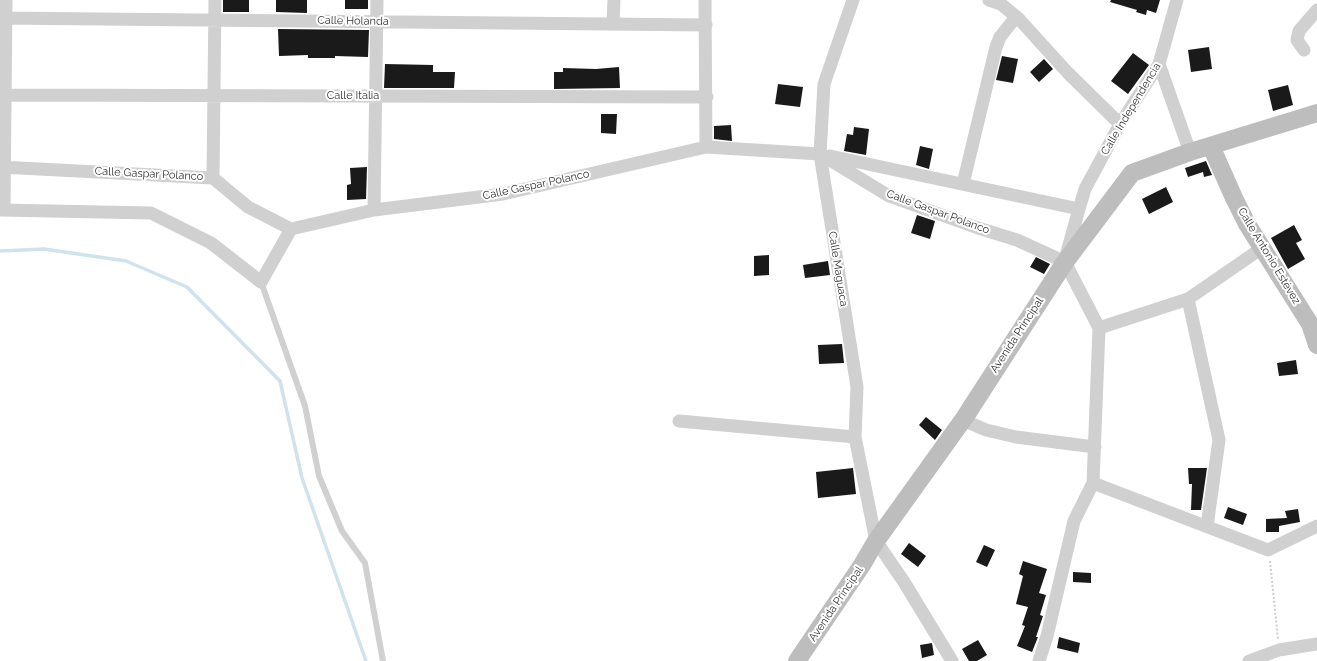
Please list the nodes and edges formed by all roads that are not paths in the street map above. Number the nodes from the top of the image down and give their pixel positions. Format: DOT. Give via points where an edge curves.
graph roads {
  1 [pos="6,0"];
  2 [pos="215,0"];
  3 [pos="377,0"];
  4 [pos="614,0"];
  5 [pos="705,0"];
  6 [pos="852,0"];
  7 [pos="989,0"];
  8 [pos="1177,0"];
  9 [pos="1317,10"];
  10 [pos="1016,17"];
  11 [pos="3,18"];
  12 [pos="215,20"];
  13 [pos="377,22"];
  14 [pos="613,24"];
  15 [pos="706,25"];
  16 [pos="1304,50"];
  17 [pos="1159,64"];
  18 [pos="3,94"];
  19 [pos="214,95"];
  20 [pos="376,96"];
  21 [pos="707,97"];
  22 [pos="1317,113"];
  23 [pos="1120,124"];
  24 [pos="1211,146"];
  25 [pos="706,147"];
  26 [pos="1190,152"];
  27 [pos="820,154"];
  28 [pos="2,167"];
  29 [pos="213,178"];
  30 [pos="963,184"];
  31 [pos="1079,209"];
  32 [pos="2,210"];
  33 [pos="374,210"];
  34 [pos="291,229"];
  35 [pos="1262,248"];
  36 [pos="1065,262"];
  37 [pos="261,282"];
  38 [pos="1188,299"];
  39 [pos="1099,328"];
  40 [pos="1317,345"];
  41 [pos="963,420"];
  42 [pos="679,421"];
  43 [pos="855,437"];
  44 [pos="1095,447"];
  45 [pos="1093,483"];
  46 [pos="1207,526"];
  47 [pos="1317,526"];
  48 [pos="876,541"];
  49 [pos="1317,644"];
  50 [pos="383,661"];
  51 [pos="797,661"];
  52 [pos="952,661"];
  53 [pos="1039,661"];
  54 [pos="1249,661"];
  1 -- 11 [label="street"];
  2 -- 12 [label="street"];
  3 -- 13 [label="street"];
  4 -- 14 [label="street"];
  5 -- 15 [label="street"];
  6 -- 27 [label="street, Calle Maguaca" via="824,84"];
  7 -- 10 [label="street" via="1001,4"];
  8 -- 17 [label="street, Calle Independencia"];
  9 -- 16 [label="street" via="1299,31 1297,40"];
  10 -- 23 [label="street"];
  10 -- 30 [label="street" via="1000,37 996,47"];
  11 -- 12 [label="street, Calle Holanda"];
  11 -- 18 [label="street"];
  12 -- 13 [label="street, Calle Holanda"];
  12 -- 19 [label="street"];
  13 -- 14 [label="street, Calle Holanda"];
  13 -- 20 [label="street"];
  14 -- 15 [label="street, Calle Holanda"];
  15 -- 21 [label="street"];
  17 -- 23 [label="street, Calle Independencia"];
  17 -- 26 [label="street"];
  18 -- 19 [label="street, Calle Italia"];
  18 -- 28 [label="street"];
  19 -- 20 [label="street, Calle Italia"];
  19 -- 29 [label="street"];
  20 -- 21 [label="street, Calle Italia"];
  20 -- 33 [label="street"];
  21 -- 25 [label="street"];
  22 -- 24 [label="main road, Avenida Principal"];
  23 -- 31 [label="street, Calle Independencia" via="1085,189"];
  24 -- 26 [label="main road, Avenida Principal"];
  24 -- 35 [label="main road, Calle Antonio Estévez" via="1237,205"];
  25 -- 27 [label="street, Calle Gaspar Polanco"];
  25 -- 33 [label="street, Calle Gaspar Polanco" via="503,194"];
  26 -- 36 [label="main road, Avenida Principal" via="1132,173"];
  27 -- 30 [label="street"];
  27 -- 36 [label="street, Calle Gaspar Polanco" via="889,196 1018,240"];
  27 -- 43 [label="street, Calle Maguaca" via="857,387"];
  28 -- 29 [label="street, Calle Gaspar Polanco"];
  28 -- 32 [label="street"];
  29 -- 34 [label="street, Calle Gaspar Polanco" via="248,207"];
  30 -- 31 [label="street"];
  31 -- 36 [label="street, Calle Independencia"];
  32 -- 37 [label="street" via="151,213 211,243"];
  33 -- 34 [label="street, Calle Gaspar Polanco"];
  34 -- 37 [label="street"];
  35 -- 38 [label="street"];
  35 -- 40 [label="main road, Calle Antonio Estévez" via="1310,324"];
  36 -- 39 [label="street"];
  36 -- 41 [label="main road, Avenida Principal"];
  37 -- 50 [label="lane" via="305,406 319,476 342,531 365,563"];
  38 -- 39 [label="street"];
  38 -- 46 [label="street" via="1218,440"];
  39 -- 44 [label="street"];
  41 -- 44 [label="street" via="986,430 1016,437"];
  41 -- 48 [label="main road, Avenida Principal"];
  42 -- 43 [label="street"];
  43 -- 48 [label="street, Calle Maguaca"];
  44 -- 45 [label="street"];
  45 -- 46 [label="street"];
  45 -- 53 [label="street" via="1074,521"];
  46 -- 47 [label="street" via="1268,550"];
  48 -- 51 [label="main road, Avenida Principal"];
  48 -- 52 [label="street"];
  49 -- 54 [label="street" via="1279,650"];
}
